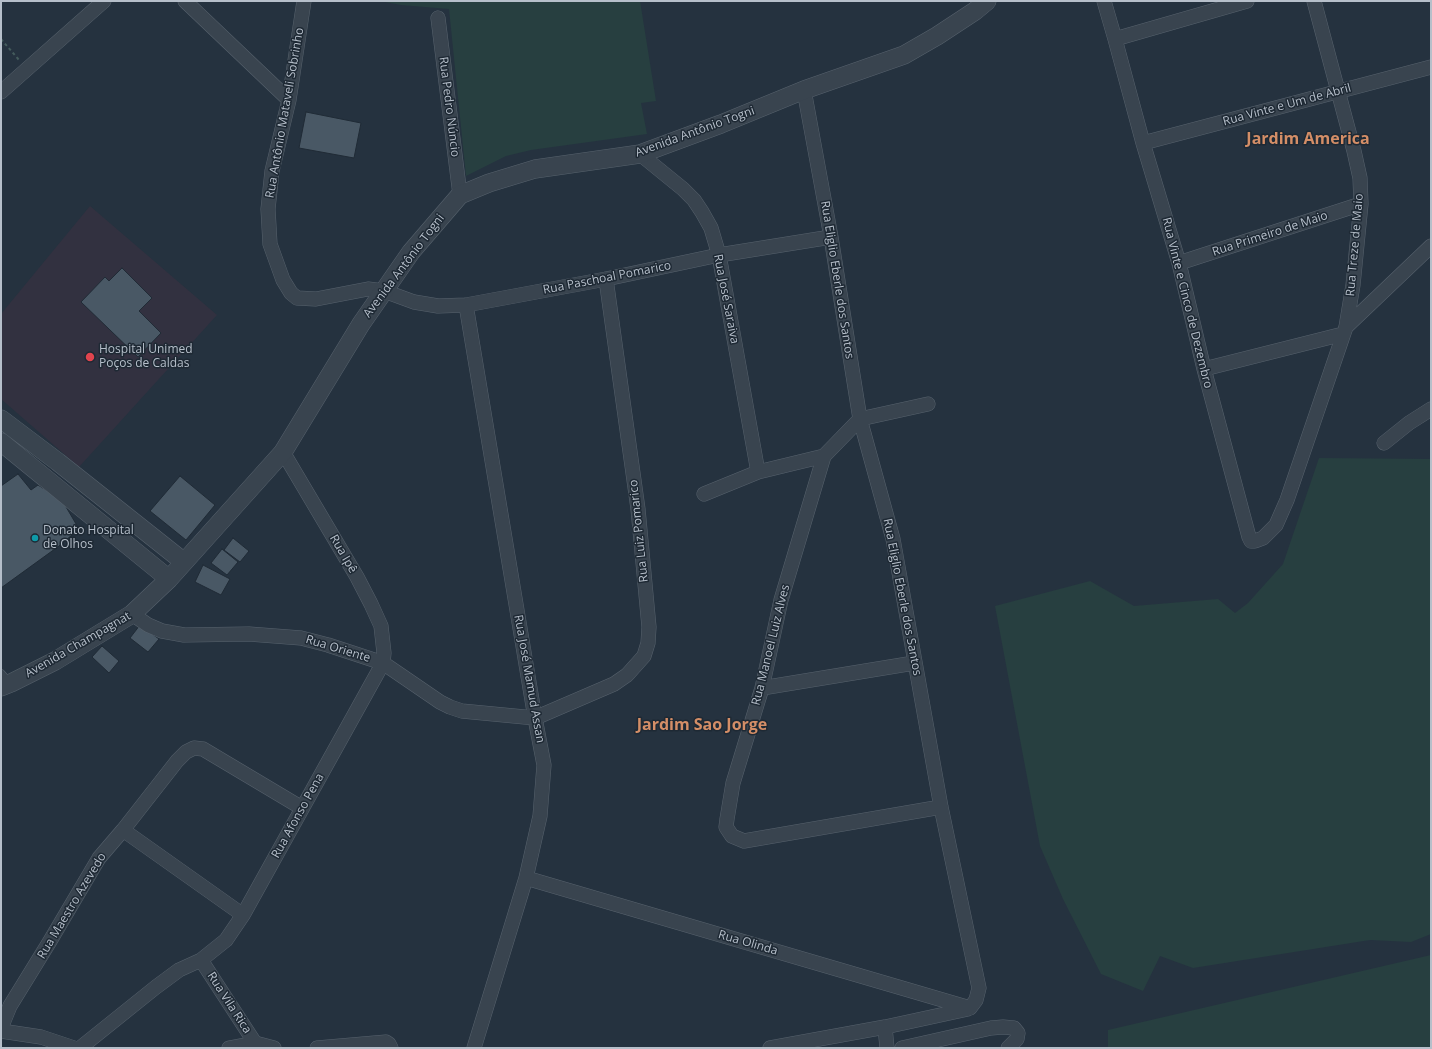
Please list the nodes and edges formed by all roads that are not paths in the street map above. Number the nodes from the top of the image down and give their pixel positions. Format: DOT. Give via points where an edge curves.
graph roads {
  1 [pos="104,1"];
  2 [pos="185,1"];
  3 [pos="304,1"];
  4 [pos="1104,1"];
  5 [pos="1247,1"];
  6 [pos="1314,1"];
  7 [pos="978,6"];
  8 [pos="438,18"];
  9 [pos="1115,39"];
  10 [pos="1431,67"];
  11 [pos="804,90"];
  12 [pos="1,92"];
  13 [pos="1338,92"];
  14 [pos="289,100"];
  15 [pos="1143,143"];
  16 [pos="640,154"];
  17 [pos="460,195"];
  18 [pos="1361,204"];
  19 [pos="831,237"];
  20 [pos="1431,246"];
  21 [pos="719,254"];
  22 [pos="1179,263"];
  23 [pos="606,279"];
  24 [pos="384,292"];
  25 [pos="466,305"];
  26 [pos="1344,331"];
  27 [pos="1204,369"];
  28 [pos="928,404"];
  29 [pos="1431,409"];
  30 [pos="1,419"];
  31 [pos="860,419"];
  32 [pos="1,442"];
  33 [pos="1384,443"];
  34 [pos="283,452"];
  35 [pos="824,456"];
  36 [pos="58,462"];
  37 [pos="758,472"];
  38 [pos="45,477"];
  39 [pos="704,494"];
  40 [pos="1249,537"];
  41 [pos="184,562"];
  42 [pos="169,579"];
  43 [pos="132,614"];
  44 [pos="383,663"];
  45 [pos="914,663"];
  46 [pos="4,681"];
  47 [pos="762,688"];
  48 [pos="535,718"];
  49 [pos="941,807"];
  50 [pos="302,808"];
  51 [pos="124,830"];
  52 [pos="526,878"];
  53 [pos="243,915"];
  54 [pos="201,960"];
  55 [pos="6,1003"];
  56 [pos="970,1008"];
  57 [pos="885,1026"];
  58 [pos="1,1030"];
  59 [pos="255,1045"];
  60 [pos="74,1048"];
  61 [pos="80,1048"];
  62 [pos="229,1048"];
  63 [pos="274,1048"];
  64 [pos="317,1048"];
  65 [pos="391,1048"];
  66 [pos="474,1048"];
  67 [pos="770,1048"];
  68 [pos="887,1048"];
  69 [pos="902,1048"];
  70 [pos="1008,1048"];
  1 -- 12 [label="street"];
  2 -- 14 [label="street"];
  3 -- 14 [label="street, Rua Antônio Mataveli Sobrinho"];
  4 -- 9 [label="street, Rua Vinte e Cinco de Dezembro"];
  5 -- 9 [label="street"];
  6 -- 13 [label="street, Rua Treze de Maio"];
  7 -- 11 [label="street, Avenida Antônio Togni" via="937,36 904,55"];
  8 -- 17 [label="street, Rua Pedro Núncio"];
  9 -- 15 [label="street, Rua Vinte e Cinco de Dezembro"];
  10 -- 13 [label="street, Rua Vinte e Um de Abril"];
  11 -- 16 [label="street, Avenida Antônio Togni"];
  11 -- 19 [label="street, Rua Eliglio Eberle dos Santos"];
  13 -- 15 [label="street, Rua Vinte e Um de Abril"];
  13 -- 18 [label="street, Rua Treze de Maio" via="1360,178"];
  14 -- 24 [label="street, Rua Antônio Mataveli Sobrinho" via="272,171 268,209 270,244 283,280 291,293 301,299 316,299 368,288"];
  15 -- 22 [label="street, Rua Vinte e Cinco de Dezembro"];
  16 -- 17 [label="street, Avenida Antônio Togni" via="535,169"];
  16 -- 21 [label="street, Rua José Saraiva" via="694,200 711,228"];
  17 -- 24 [label="street, Avenida Antônio Togni" via="411,252"];
  18 -- 22 [label="street, Rua Primeiro de Maio"];
  18 -- 26 [label="street, Rua Treze de Maio" via="1353,285"];
  19 -- 21 [label="street, Rua Paschoal Pomarico"];
  19 -- 31 [label="street, Rua Eliglio Eberle dos Santos"];
  20 -- 26 [label="street"];
  21 -- 23 [label="street, Rua Paschoal Pomarico"];
  21 -- 37 [label="street, Rua José Saraiva"];
  22 -- 27 [label="street, Rua Vinte e Cinco de Dezembro"];
  23 -- 25 [label="street, Rua Paschoal Pomarico"];
  23 -- 48 [label="street, Rua Luiz Pomarico" via="638,509 650,627 648,643 638,664 614,684"];
  24 -- 25 [label="street, Rua Paschoal Pomarico" via="414,302 438,306"];
  24 -- 34 [label="street, Avenida Antônio Togni" via="361,324"];
  25 -- 48 [label="street, Rua José Mamud Assan"];
  26 -- 27 [label="street"];
  26 -- 40 [label="street, Rua Treze de Maio" via="1282,514 1276,525 1263,538 1253,541"];
  27 -- 40 [label="street, Rua Vinte e Cinco de Dezembro"];
  28 -- 31 [label="street"];
  29 -- 33 [label="street"];
  30 -- 36 [label="street"];
  31 -- 35 [label="street"];
  31 -- 45 [label="street, Rua Eliglio Eberle dos Santos" via="892,540"];
  32 -- 38 [label="street"];
  34 -- 41 [label="street, Avenida Antônio Togni"];
  34 -- 44 [label="street, Rua Ipê" via="371,604 380,626"];
  35 -- 37 [label="street"];
  35 -- 47 [label="street, Rua Manoel Luiz Alves" via="781,600"];
  36 -- 38 [label="street"];
  36 -- 41 [label="street"];
  37 -- 39 [label="street"];
  38 -- 42 [label="street"];
  41 -- 42 [label="street, Avenida Champagnat"];
  42 -- 43 [label="street, Avenida Champagnat"];
  43 -- 44 [label="street, Rua Oriente" via="162,632 184,635 249,634 301,638"];
  43 -- 46 [label="street, Avenida Champagnat" via="55,661"];
  44 -- 48 [label="street, Rua Oriente" via="450,707"];
  44 -- 50 [label="street, Rua Afonso Pena"];
  45 -- 47 [label="street"];
  45 -- 49 [label="street, Rua Eliglio Eberle dos Santos"];
  47 -- 49 [label="street, Rua Manoel Luiz Alves" via="733,783 726,827 732,836 744,841"];
  48 -- 52 [label="street, Rua José Mamud Assan" via="544,765 543,784 540,816"];
  49 -- 56 [label="street, Rua Eliglio Eberle dos Santos" via="979,988 976,1000"];
  50 -- 51 [label="street, Rua Maestro Azevedo" via="203,749 194,748 177,761"];
  50 -- 53 [label="street, Rua Afonso Pena"];
  51 -- 53 [label="street"];
  51 -- 55 [label="street, Rua Maestro Azevedo" via="99,858 50,941"];
  52 -- 56 [label="street, Rua Olinda"];
  52 -- 66 [label="street, Rua José Mamud Assan"];
  53 -- 54 [label="street, Rua Afonso Pena" via="226,940"];
  54 -- 59 [label="street, Rua Vila Rica"];
  54 -- 61 [label="street, Rua Afonso Pena" via="179,970"];
  55 -- 58 [label="street, Rua Maestro Azevedo"];
  56 -- 57 [label="street"];
  57 -- 67 [label="street"];
  57 -- 68 [label="street"];
  58 -- 60 [label="street" via="41,1037"];
  59 -- 62 [label="street"];
  59 -- 63 [label="street"];
  64 -- 65 [label="street" via="386,1042"];
  69 -- 70 [label="street" via="1003,1027 1016,1029 1018,1035"];
}
